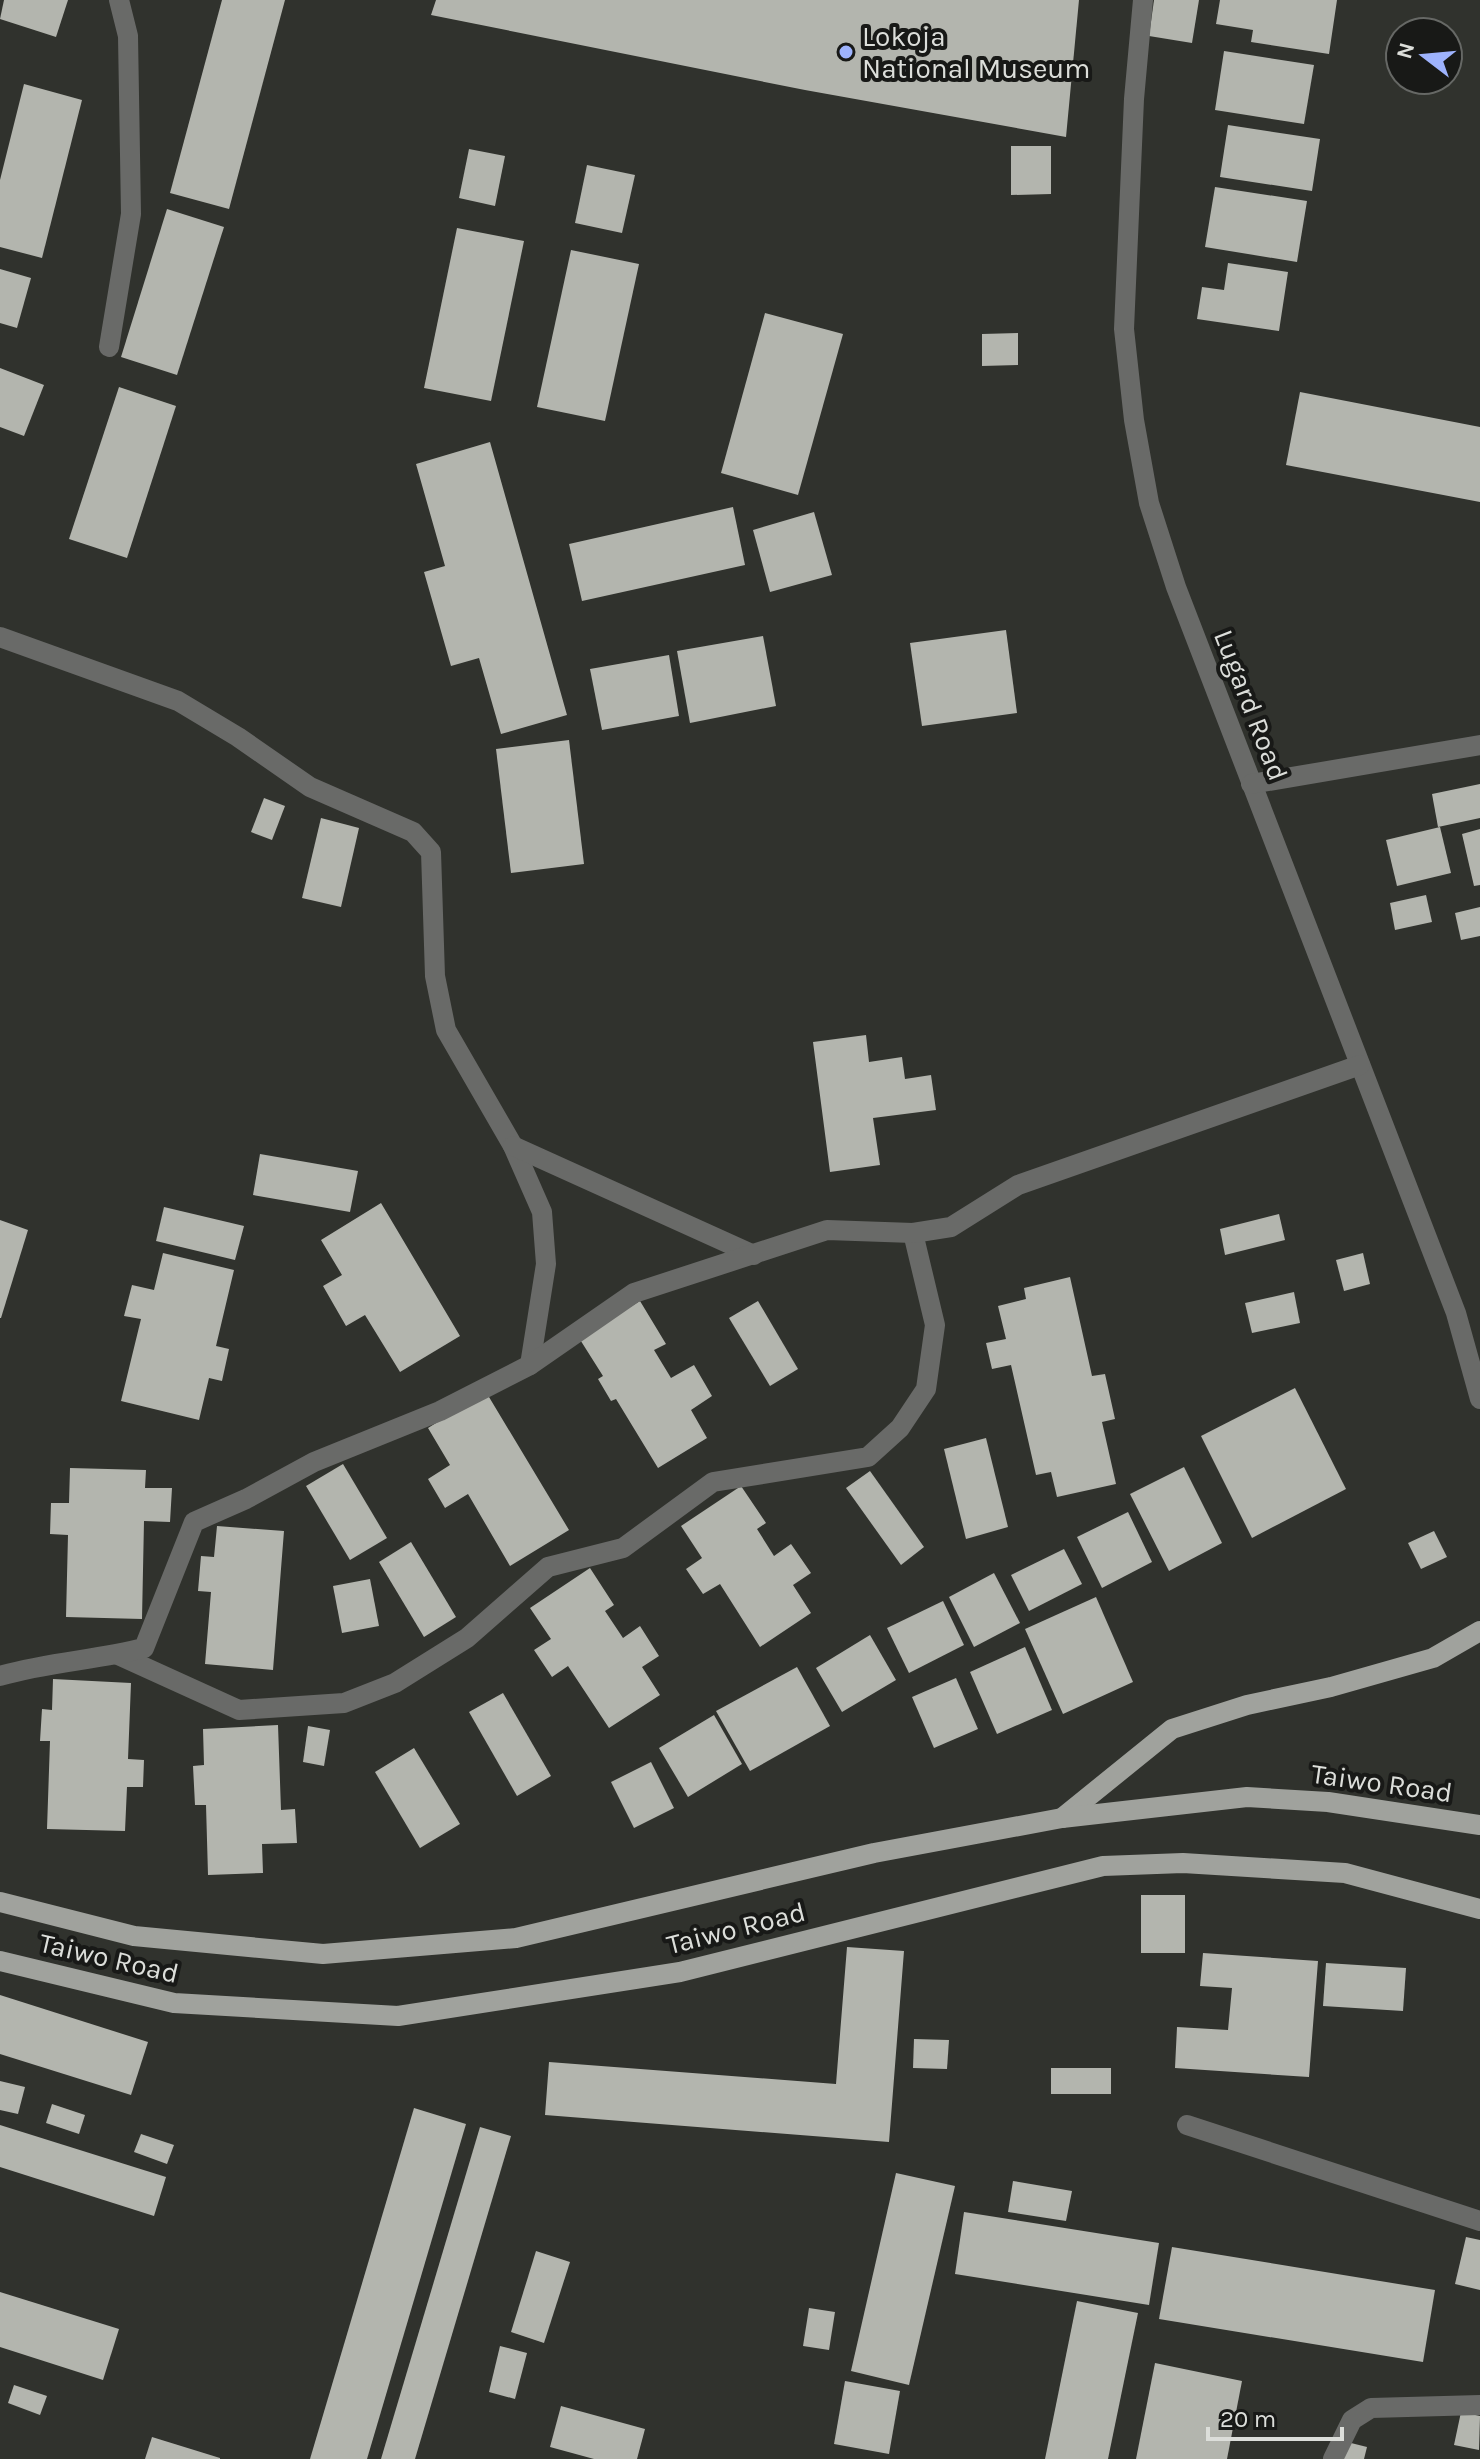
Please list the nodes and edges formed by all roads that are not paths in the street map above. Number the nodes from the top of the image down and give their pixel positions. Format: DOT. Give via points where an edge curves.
graph roads {
  1 [pos="119,0"];
  2 [pos="1143,0"];
  3 [pos="109,347"];
  4 [pos="0,637"];
  5 [pos="1480,745"];
  6 [pos="1251,784"];
  7 [pos="1360,1065"];
  8 [pos="513,1146"];
  9 [pos="913,1233"];
  10 [pos="754,1255"];
  11 [pos="530,1365"];
  12 [pos="1480,1399"];
  13 [pos="1480,1631"];
  14 [pos="118,1655"];
  15 [pos="0,1676"];
  16 [pos="1062,1818"];
  17 [pos="1480,1825"];
  18 [pos="0,1902"];
  19 [pos="1480,1909"];
  20 [pos="0,1961"];
  21 [pos="1187,2125"];
  22 [pos="1480,2221"];
  23 [pos="1480,2405"];
  24 [pos="1333,2459"];
  1 -- 3 [label="street" via="128,36 131,214"];
  2 -- 6 [label="street, Lugard Road" via="1124,329 1134,420 1149,503 1176,587"];
  4 -- 8 [label="street" via="178,701 310,787 413,832 431,852 435,976 446,1030"];
  5 -- 6 [label="street"];
  6 -- 7 [label="street, Lugard Road"];
  7 -- 9 [label="street" via="1018,1185 951,1227"];
  7 -- 12 [label="street, Lugard Road" via="1456,1313"];
  8 -- 10 [label="street"];
  8 -- 11 [label="street" via="542,1212 546,1264"];
  9 -- 10 [label="street" via="827,1230"];
  9 -- 14 [label="street" via="935,1325 926,1389 900,1428 868,1457 713,1482 623,1548 548,1567 467,1638 395,1683 344,1703 239,1710"];
  10 -- 11 [label="street" via="634,1293"];
  11 -- 14 [label="street" via="194,1522 144,1648"];
  13 -- 16 [label="main road" via="1433,1658 1172,1729"];
  14 -- 15 [label="street"];
  16 -- 17 [label="main road, Taiwo Road" via="1247,1797 1328,1802"];
  16 -- 18 [label="main road, Taiwo Road" via="874,1853 516,1938 323,1954 134,1936"];
  19 -- 20 [label="main road, Taiwo Road" via="1345,1873 1183,1863 1103,1866 680,1972 398,2016 174,2003"];
  21 -- 22 [label="street"];
  23 -- 24 [label="street" via="1371,2408 1352,2420"];
}
